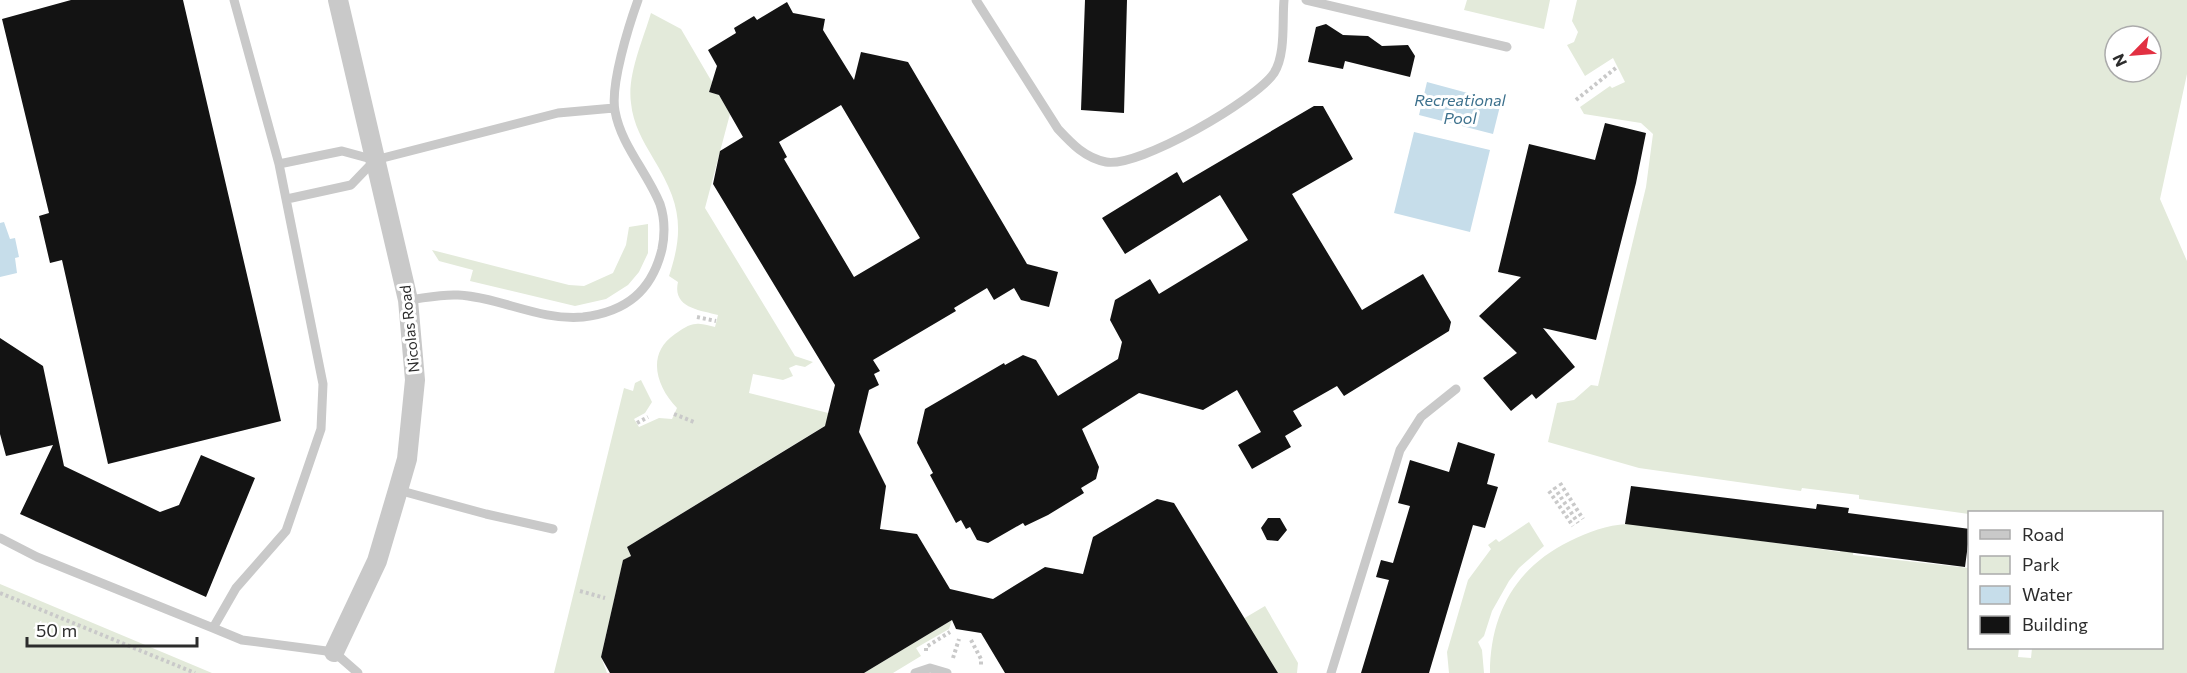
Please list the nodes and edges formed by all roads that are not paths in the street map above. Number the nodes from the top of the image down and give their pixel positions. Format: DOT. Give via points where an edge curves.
graph roads {
  1 [pos="234,0"];
  2 [pos="338,0"];
  3 [pos="638,0"];
  4 [pos="976,0"];
  5 [pos="1284,0"];
  6 [pos="1306,0"];
  7 [pos="1507,47"];
  8 [pos="614,108"];
  9 [pos="375,160"];
  10 [pos="279,165"];
  11 [pos="287,199"];
  12 [pos="408,300"];
  13 [pos="1456,389"];
  14 [pos="398,490"];
  15 [pos="554,529"];
  16 [pos="0,538"];
  17 [pos="213,628"];
  18 [pos="333,652"];
  19 [pos="358,673"];
  20 [pos="915,673"];
  21 [pos="947,673"];
  22 [pos="1331,673"];
  1 -- 10 [label="lane"];
  2 -- 9 [label="street, Nicolas Road"];
  3 -- 8 [label="lane" via="624,48"];
  4 -- 5 [label="lane" via="1058,129 1074,147 1107,162 1152,153 1265,84 1279,58"];
  6 -- 7 [label="lane"];
  8 -- 9 [label="lane" via="558,113"];
  8 -- 12 [label="lane" via="620,130 655,192 662,215 664,236 657,270 645,288 615,309 582,317 564,317 460,295"];
  9 -- 10 [label="lane" via="342,151"];
  9 -- 11 [label="lane" via="351,185"];
  9 -- 12 [label="street, Nicolas Road"];
  10 -- 11 [label="lane"];
  11 -- 17 [label="lane" via="323,384 321,429 286,531 236,588"];
  12 -- 14 [label="street, Nicolas Road" via="415,380 407,459"];
  13 -- 22 [label="lane" via="1420,417 1400,450"];
  14 -- 15 [label="lane"];
  14 -- 18 [label="street, Nicolas Road" via="377,561"];
  16 -- 17 [label="lane" via="36,557"];
  17 -- 18 [label="lane" via="242,640"];
  18 -- 19 [label="lane"];
  20 -- 21 [label="lane" via="930,668"];
}
